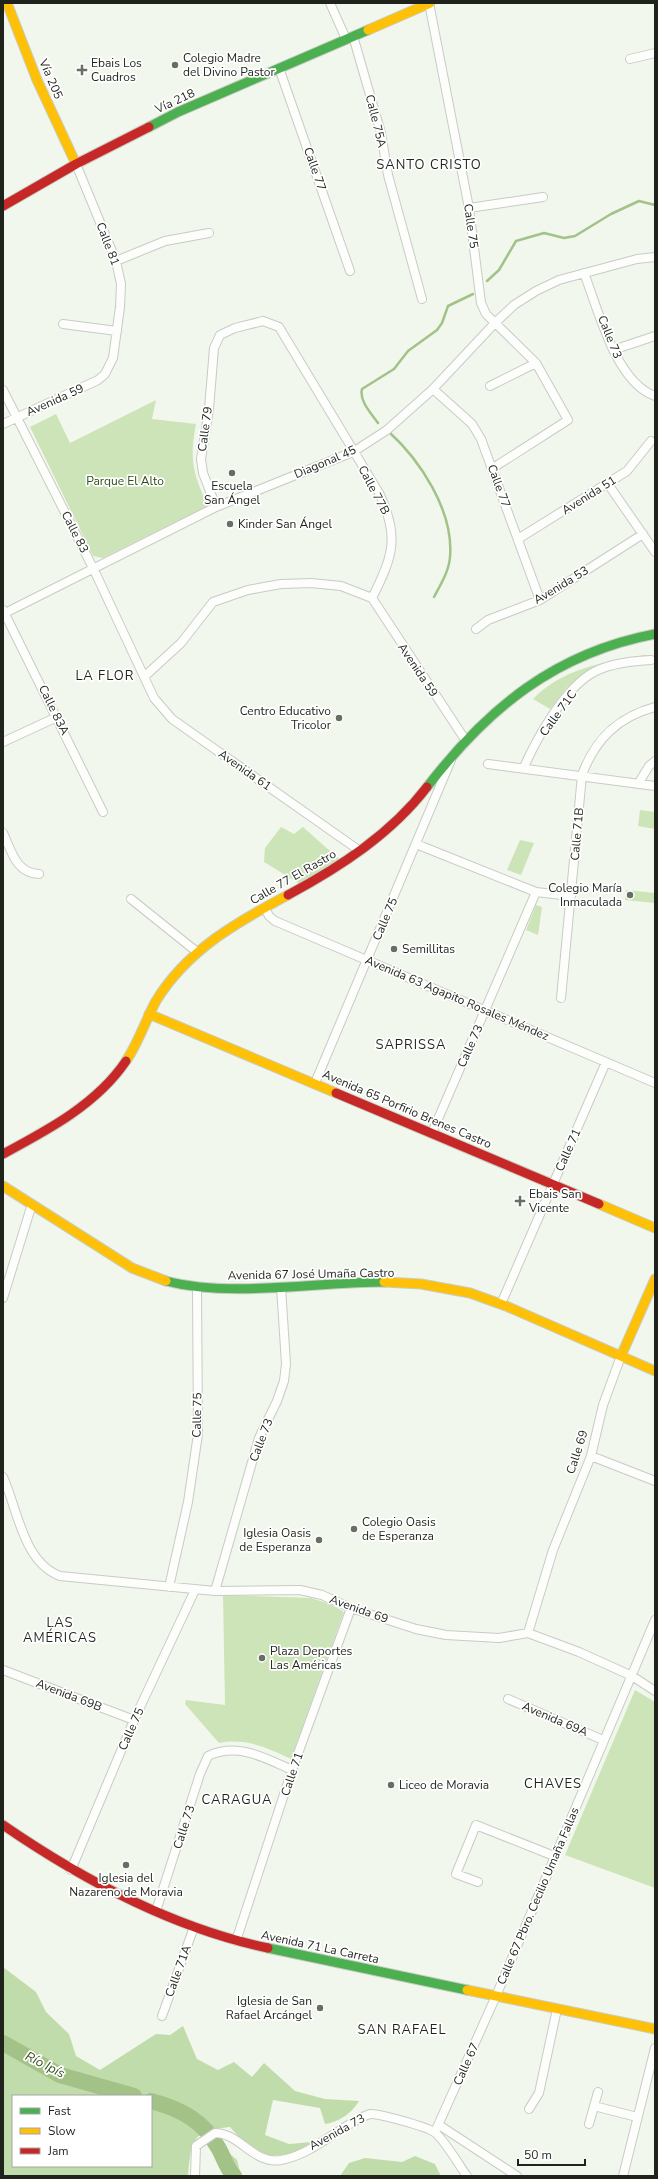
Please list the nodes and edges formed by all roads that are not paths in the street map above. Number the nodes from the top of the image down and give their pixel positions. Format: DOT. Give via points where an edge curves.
graph roads {
  1 [pos="7,3"];
  2 [pos="330,3"];
  3 [pos="429,3"];
  4 [pos="350,38"];
  5 [pos="655,53"];
  6 [pos="630,59"];
  7 [pos="279,68"];
  8 [pos="76,164"];
  9 [pos="542,197"];
  10 [pos="3,206"];
  11 [pos="469,208"];
  12 [pos="209,232"];
  13 [pos="655,257"];
  14 [pos="116,261"];
  15 [pos="350,271"];
  16 [pos="584,273"];
  17 [pos="422,299"];
  18 [pos="495,323"];
  19 [pos="63,324"];
  20 [pos="117,331"];
  21 [pos="655,336"];
  22 [pos="214,348"];
  23 [pos="614,350"];
  24 [pos="536,363"];
  25 [pos="105,374"];
  26 [pos="490,386"];
  27 [pos="433,388"];
  28 [pos="3,390"];
  29 [pos="651,394"];
  30 [pos="18,417"];
  31 [pos="3,424"];
  32 [pos="651,441"];
  33 [pos="353,452"];
  34 [pos="493,468"];
  35 [pos="608,484"];
  36 [pos="216,507"];
  37 [pos="643,534"];
  38 [pos="518,539"];
  39 [pos="655,552"];
  40 [pos="94,570"];
  41 [pos="372,598"];
  42 [pos="540,600"];
  43 [pos="4,612"];
  44 [pos="476,629"];
  45 [pos="655,634"];
  46 [pos="650,660"];
  47 [pos="145,676"];
  48 [pos="655,707"];
  49 [pos="57,717"];
  50 [pos="466,741"];
  51 [pos="3,742"];
  52 [pos="453,754"];
  53 [pos="655,761"];
  54 [pos="488,764"];
  55 [pos="524,767"];
  56 [pos="582,775"];
  57 [pos="638,784"];
  58 [pos="655,786"];
  59 [pos="103,812"];
  60 [pos="3,833"];
  61 [pos="416,844"];
  62 [pos="360,851"];
  63 [pos="39,874"];
  64 [pos="536,892"];
  65 [pos="571,896"];
  66 [pos="131,899"];
  67 [pos="265,908"];
  68 [pos="197,952"];
  69 [pos="368,960"];
  70 [pos="561,998"];
  71 [pos="486,1010"];
  72 [pos="149,1014"];
  73 [pos="606,1062"];
  74 [pos="315,1083"];
  75 [pos="655,1083"];
  76 [pos="432,1133"];
  77 [pos="5,1153"];
  78 [pos="553,1184"];
  79 [pos="3,1186"];
  80 [pos="32,1204"];
  81 [pos="655,1228"];
  82 [pos="655,1279"];
  83 [pos="281,1287"];
  84 [pos="197,1288"];
  85 [pos="3,1298"];
  86 [pos="500,1304"];
  87 [pos="620,1356"];
  88 [pos="655,1371"];
  89 [pos="591,1456"];
  90 [pos="3,1477"];
  91 [pos="655,1480"];
  92 [pos="169,1587"];
  93 [pos="195,1590"];
  94 [pos="215,1591"];
  95 [pos="351,1608"];
  96 [pos="655,1620"];
  97 [pos="528,1633"];
  98 [pos="3,1670"];
  99 [pos="632,1676"];
  100 [pos="655,1691"];
  101 [pos="508,1699"];
  102 [pos="134,1720"];
  103 [pos="603,1740"];
  104 [pos="292,1770"];
  105 [pos="3,1825"];
  106 [pos="554,1856"];
  107 [pos="71,1870"];
  108 [pos="478,1882"];
  109 [pos="156,1911"];
  110 [pos="194,1927"];
  111 [pos="236,1941"];
  112 [pos="496,1996"];
  113 [pos="557,2010"];
  114 [pos="162,2016"];
  115 [pos="655,2030"];
  116 [pos="655,2048"];
  117 [pos="598,2092"];
  118 [pos="594,2106"];
  119 [pos="529,2110"];
  120 [pos="637,2117"];
  121 [pos="589,2124"];
  122 [pos="437,2129"];
  123 [pos="195,2176"];
  124 [pos="467,2176"];
  125 [pos="517,2176"];
  126 [pos="623,2176"];
  1 -- 8 [label="main road, Vía 205" via="37,80"];
  2 -- 4 [label="street, Calle 75A"];
  3 -- 4 [label="main road, Vía 218"];
  3 -- 11 [label="street, Calle 75"];
  4 -- 7 [label="main road, Vía 218"];
  4 -- 17 [label="street, Calle 75A" via="381,132 388,175"];
  5 -- 6 [label="street"];
  7 -- 8 [label="main road, Vía 218" via="178,112"];
  7 -- 15 [label="street, Calle 77"];
  8 -- 10 [label="main road, Vía 218"];
  8 -- 14 [label="street, Calle 81"];
  9 -- 11 [label="street"];
  11 -- 18 [label="street, Calle 75" via="481,303 486,314"];
  12 -- 14 [label="street" via="165,240"];
  13 -- 16 [label="street, Diagonal 45" via="637,259"];
  14 -- 20 [label="street, Calle 81" via="121,284"];
  16 -- 18 [label="street, Diagonal 45" via="559,280 536,291 514,305"];
  16 -- 23 [label="street, Calle 73"];
  18 -- 24 [label="street, Calle 75"];
  18 -- 27 [label="street, Diagonal 45"];
  19 -- 20 [label="street"];
  20 -- 25 [label="street, Calle 81" via="113,358"];
  21 -- 23 [label="street"];
  22 -- 33 [label="street, Calle 77B" via="220,335 235,328 263,321 279,327"];
  22 -- 36 [label="street, Calle 79" via="209,409 201,460 203,473"];
  23 -- 29 [label="street, Calle 73" via="628,375"];
  24 -- 26 [label="street"];
  24 -- 34 [label="street, Calle 75" via="568,420"];
  25 -- 30 [label="street, Avenida 59" via="88,385"];
  27 -- 33 [label="street, Diagonal 45" via="387,430"];
  27 -- 34 [label="street, Calle 77" via="472,424"];
  28 -- 30 [label="street, Calle 83"];
  30 -- 31 [label="street, Avenida 59"];
  30 -- 40 [label="street, Calle 83"];
  32 -- 35 [label="street, Avenida 51" via="627,471"];
  33 -- 36 [label="street, Diagonal 45"];
  33 -- 41 [label="street, Calle 77B" via="379,493 389,514 393,534 391,556"];
  34 -- 38 [label="street, Calle 77"];
  35 -- 37 [label="street"];
  35 -- 38 [label="street, Avenida 51"];
  36 -- 40 [label="street, Diagonal 45"];
  37 -- 39 [label="street"];
  37 -- 42 [label="street, Avenida 53"];
  38 -- 42 [label="street, Calle 77"];
  40 -- 43 [label="street"];
  40 -- 47 [label="street, Calle 83"];
  41 -- 47 [label="street" via="341,586 311,583 281,584 248,590 213,602 181,643"];
  41 -- 50 [label="street, Avenida 59"];
  42 -- 44 [label="street, Avenida 53" via="488,620"];
  43 -- 49 [label="street, Calle 83A"];
  45 -- 50 [label="main road, Calle 77 El Rastro" via="606,646 546,672 510,699"];
  46 -- 55 [label="street, Calle 71C" via="624,662 589,675 562,703"];
  47 -- 62 [label="street, Avenida 61" via="154,698 172,719"];
  48 -- 56 [label="street, Calle 71B" via="641,711 614,726 594,748"];
  49 -- 51 [label="street"];
  49 -- 59 [label="street, Calle 83A"];
  50 -- 52 [label="main road, Calle 77 El Rastro"];
  52 -- 61 [label="street, Calle 75"];
  52 -- 62 [label="main road, Calle 77 El Rastro" via="404,813"];
  53 -- 57 [label="street"];
  54 -- 55 [label="street"];
  55 -- 56 [label="street"];
  56 -- 57 [label="street"];
  56 -- 65 [label="street, Calle 71B"];
  57 -- 58 [label="street"];
  60 -- 63 [label="street" via="24,871"];
  61 -- 64 [label="street"];
  61 -- 69 [label="street, Calle 75"];
  62 -- 67 [label="main road, Calle 77 El Rastro" via="291,895"];
  64 -- 65 [label="street"];
  64 -- 71 [label="street, Calle 73"];
  65 -- 70 [label="street, Calle 71B"];
  66 -- 68 [label="street"];
  67 -- 68 [label="main road, Calle 77 El Rastro" via="209,941"];
  67 -- 69 [label="street, Avenida 63 Agapito Rosales Méndez" via="275,921"];
  68 -- 72 [label="main road, Calle 77 El Rastro" via="168,982"];
  69 -- 71 [label="street, Avenida 63 Agapito Rosales Méndez"];
  69 -- 74 [label="street, Calle 75"];
  71 -- 73 [label="street, Avenida 63 Agapito Rosales Méndez"];
  71 -- 76 [label="street, Calle 73"];
  72 -- 74 [label="main road, Avenida 65 Porfirio Brenes Castro"];
  72 -- 77 [label="main road, Calle 77 El Rastro" via="134,1050 118,1074 99,1092 65,1116"];
  73 -- 75 [label="street, Avenida 63 Agapito Rosales Méndez"];
  73 -- 78 [label="street, Calle 71"];
  74 -- 76 [label="main road, Avenida 65 Porfirio Brenes Castro"];
  76 -- 78 [label="main road, Avenida 65 Porfirio Brenes Castro"];
  78 -- 81 [label="main road, Avenida 65 Porfirio Brenes Castro"];
  78 -- 86 [label="street, Calle 71"];
  79 -- 80 [label="main road, Avenida 67 José Umaña Castro"];
  80 -- 84 [label="main road, Avenida 67 José Umaña Castro" via="148,1276 172,1284"];
  80 -- 85 [label="street"];
  82 -- 87 [label="main road, Calle 69"];
  83 -- 84 [label="main road, Avenida 67 José Umaña Castro"];
  83 -- 86 [label="main road, Avenida 67 José Umaña Castro" via="361,1283 425,1285 474,1294"];
  83 -- 94 [label="street, Calle 73" via="286,1364 284,1381 260,1438"];
  84 -- 92 [label="street, Calle 75" via="198,1434 188,1502"];
  86 -- 87 [label="main road, Avenida 67 José Umaña Castro"];
  87 -- 88 [label="main road, Avenida 67 José Umaña Castro"];
  87 -- 89 [label="street, Calle 69" via="603,1405"];
  89 -- 91 [label="street"];
  89 -- 97 [label="street, Calle 69" via="553,1550"];
  90 -- 92 [label="street, Avenida 69" via="30,1550 38,1562 50,1572 60,1576"];
  92 -- 93 [label="street, Avenida 69"];
  93 -- 94 [label="street, Avenida 69"];
  93 -- 102 [label="street, Calle 75"];
  94 -- 95 [label="street, Avenida 69" via="300,1590 322,1595"];
  95 -- 97 [label="street, Avenida 69" via="416,1629 446,1635 499,1638"];
  95 -- 104 [label="street, Calle 71"];
  96 -- 99 [label="street, Calle 67 Pbro. Cecilio Umaña Fallas"];
  97 -- 99 [label="street"];
  98 -- 102 [label="street, Avenida 69B"];
  99 -- 100 [label="street"];
  99 -- 103 [label="street, Calle 67 Pbro. Cecilio Umaña Fallas"];
  101 -- 103 [label="street, Avenida 69A"];
  102 -- 107 [label="street, Calle 75"];
  103 -- 106 [label="street, Calle 67 Pbro. Cecilio Umaña Fallas"];
  104 -- 109 [label="street, Calle 73" via="240,1750 220,1750 208,1756"];
  104 -- 111 [label="street, Calle 71"];
  105 -- 107 [label="main road, Avenida 71 La Carreta"];
  106 -- 108 [label="street" via="476,1825 456,1874"];
  106 -- 112 [label="street, Calle 67 Pbro. Cecilio Umaña Fallas"];
  107 -- 109 [label="main road, Avenida 71 La Carreta"];
  109 -- 110 [label="main road, Avenida 71 La Carreta"];
  110 -- 111 [label="main road, Avenida 71 La Carreta"];
  110 -- 114 [label="street, Calle 71A"];
  111 -- 112 [label="main road, Avenida 71 La Carreta"];
  112 -- 113 [label="main road, Avenida 71 La Carreta"];
  112 -- 122 [label="street, Calle 67"];
  113 -- 115 [label="main road, Avenida 71 La Carreta"];
  113 -- 119 [label="street" via="539,2093"];
  116 -- 120 [label="street"];
  117 -- 118 [label="street"];
  118 -- 120 [label="street"];
  118 -- 121 [label="street"];
  120 -- 126 [label="street"];
  122 -- 123 [label="street, Avenida 73" via="370,2114 292,2157 269,2161 229,2136 215,2133 198,2143 194,2150"];
  122 -- 124 [label="street"];
  122 -- 125 [label="street, Avenida 73"];
}
